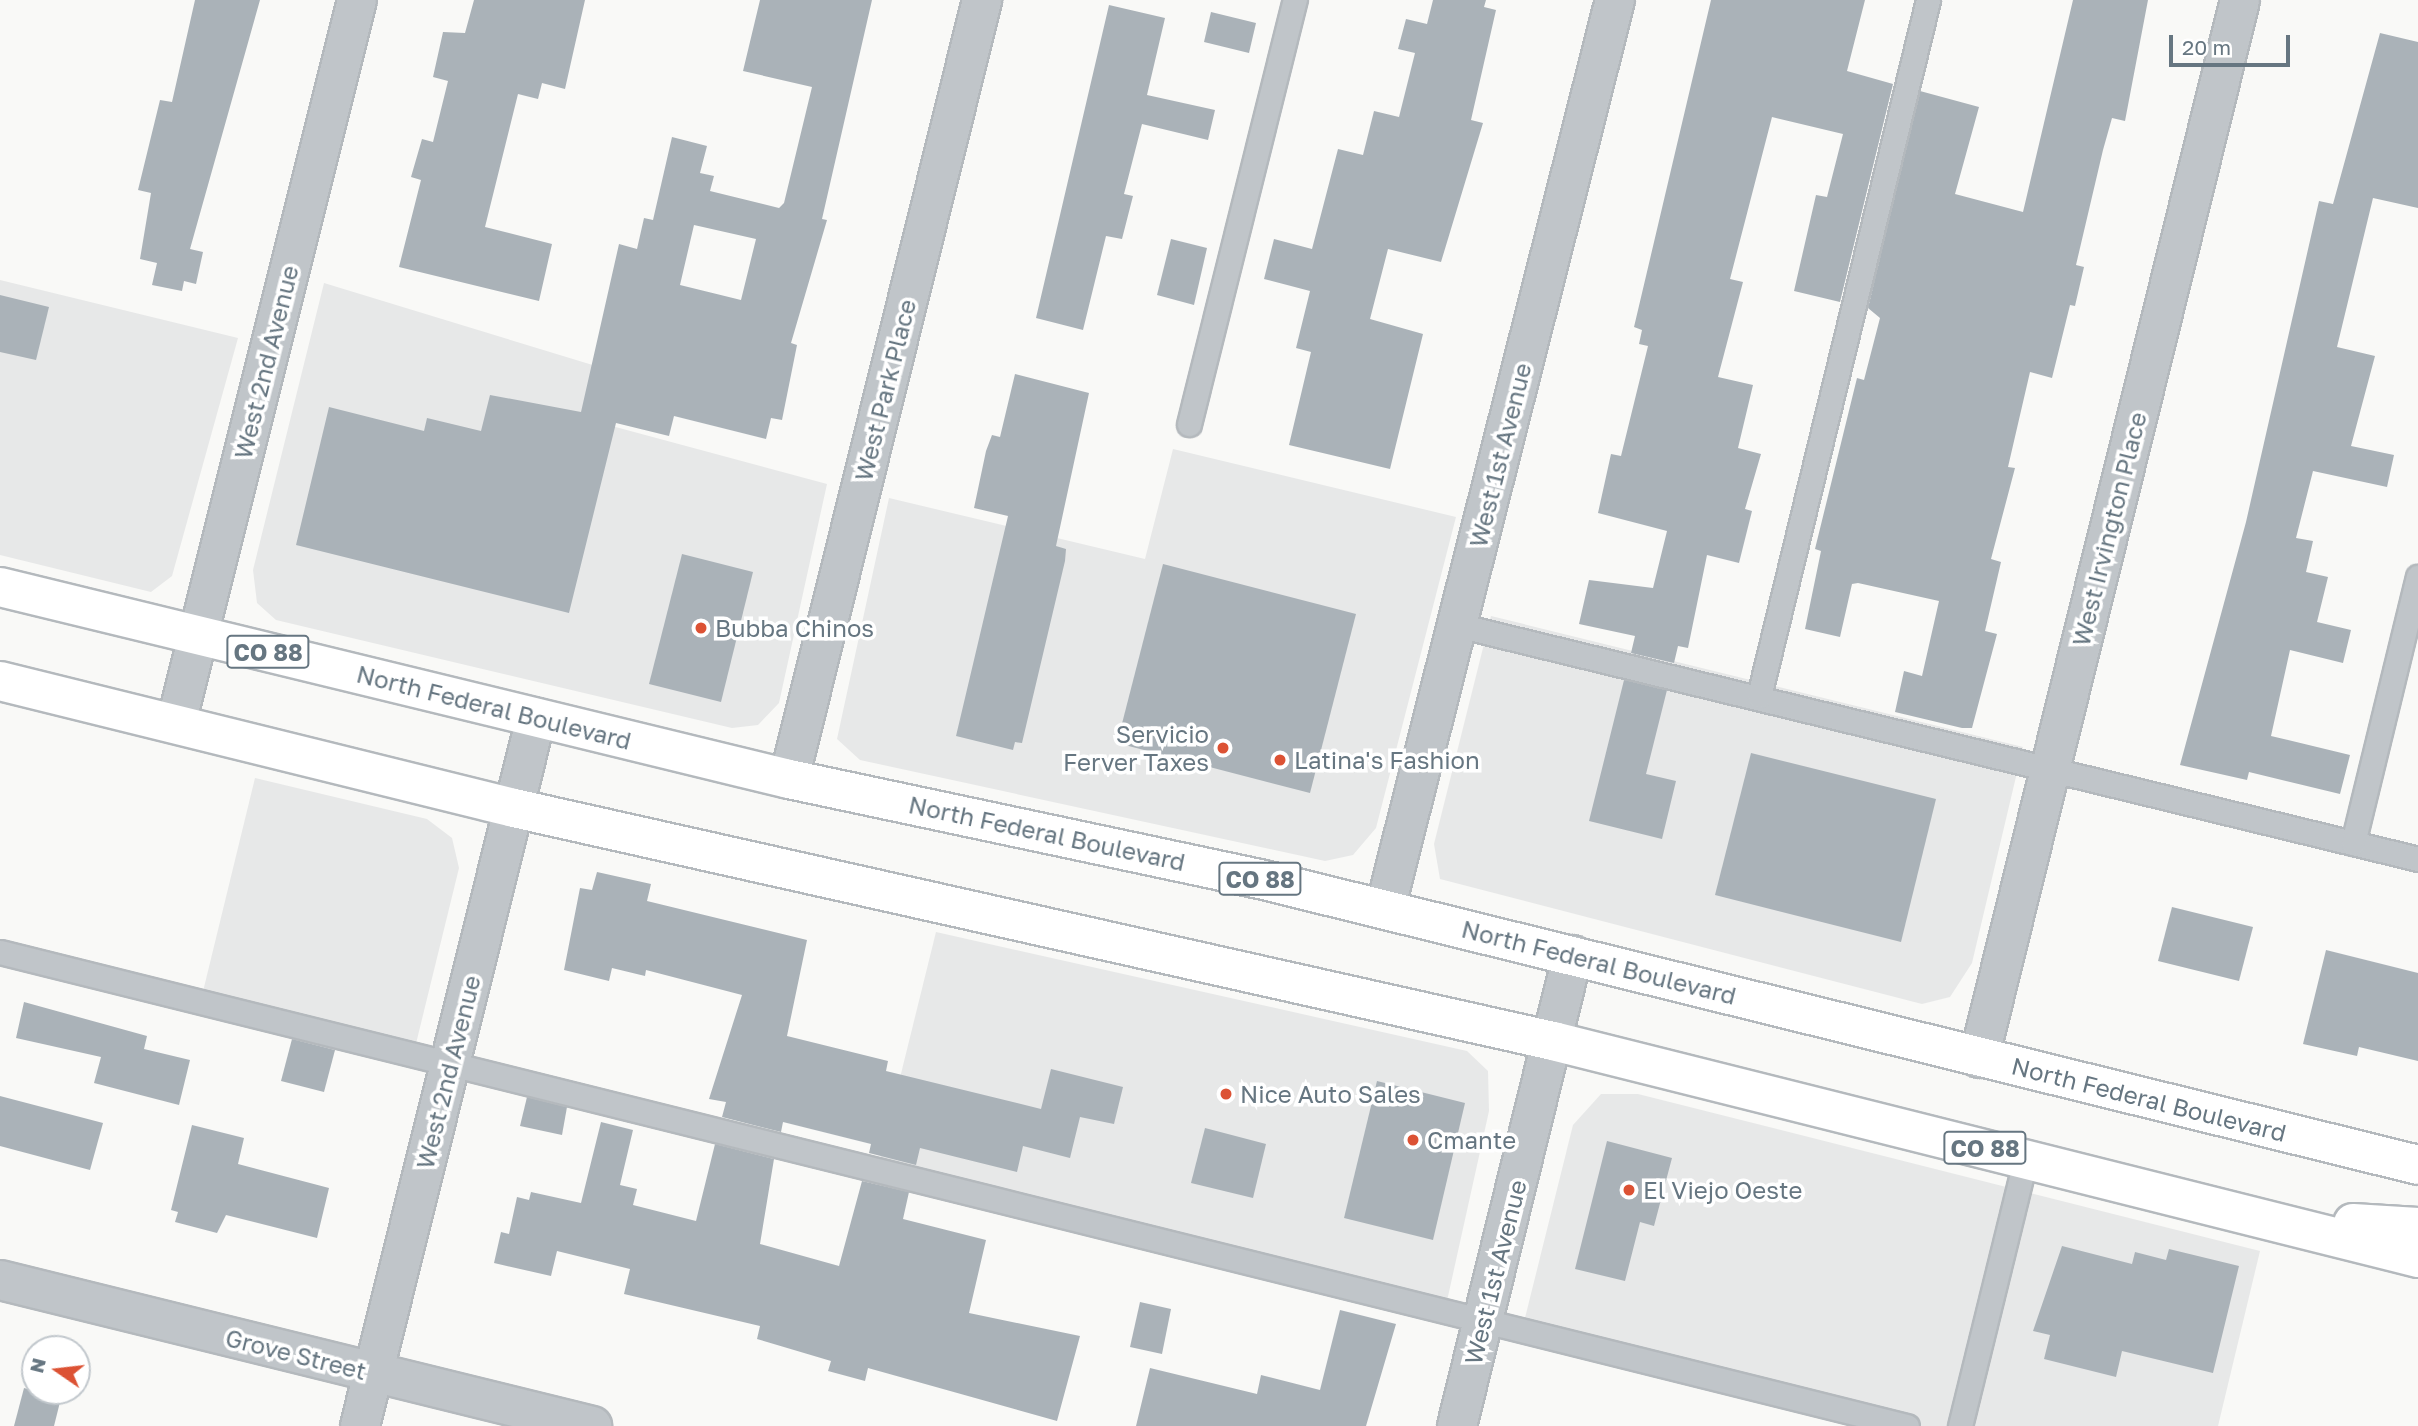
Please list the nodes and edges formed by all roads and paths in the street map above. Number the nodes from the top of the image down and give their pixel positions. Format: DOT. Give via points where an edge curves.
graph roads {
  1 [pos="357,0"];
  2 [pos="982,0"];
  3 [pos="1295,0"];
  4 [pos="1615,0"];
  5 [pos="1928,0"];
  6 [pos="2240,0"];
  7 [pos="1189,424"];
  8 [pos="2418,577"];
  9 [pos="0,587"];
  10 [pos="1457,625"];
  11 [pos="198,636"];
  12 [pos="0,681"];
  13 [pos="1759,696"];
  14 [pos="536,718"];
  15 [pos="176,724"];
  16 [pos="2051,767"];
  17 [pos="789,779"];
  18 [pos="514,808"];
  19 [pos="2353,842"];
  20 [pos="2418,859"];
  21 [pos="1385,909"];
  22 [pos="0,952"];
  23 [pos="1573,955"];
  24 [pos="1553,1041"];
  25 [pos="1979,1058"];
  26 [pos="451,1063"];
  27 [pos="2026,1158"];
  28 [pos="2418,1165"];
  29 [pos="2260,1218"];
  30 [pos="2418,1227"];
  31 [pos="2418,1258"];
  32 [pos="0,1280"];
  33 [pos="1484,1320"];
  34 [pos="374,1373"];
  35 [pos="360,1426"];
  36 [pos="592,1426"];
  37 [pos="1458,1426"];
  38 [pos="1907,1426"];
  39 [pos="1960,1426"];
  1 -- 11 [label="street, West 2nd Avenue"];
  2 -- 17 [label="street, West Park Place"];
  3 -- 7 [label="lane"];
  4 -- 10 [label="street, West 1st Avenue"];
  5 -- 13 [label="lane"];
  6 -- 16 [label="street, West Irvington Place"];
  8 -- 19 [label="lane"];
  9 -- 11 [label="main road, North Federal Boulevard / CO 88"];
  10 -- 13 [label="lane"];
  10 -- 21 [label="street, West 1st Avenue"];
  11 -- 14 [label="main road, North Federal Boulevard / CO 88"];
  11 -- 15 [label="street, West 2nd Avenue"];
  12 -- 15 [label="main road, CO 88"];
  13 -- 16 [label="lane"];
  14 -- 17 [label="main road, North Federal Boulevard / CO 88"];
  14 -- 18 [label="street, West 2nd Avenue"];
  15 -- 18 [label="main road, CO 88"];
  16 -- 19 [label="lane"];
  16 -- 25 [label="street, West Irvington Place"];
  17 -- 21 [label="main road, North Federal Boulevard / CO 88"];
  18 -- 24 [label="main road, CO 88"];
  18 -- 26 [label="street, West 2nd Avenue"];
  19 -- 20 [label="lane"];
  21 -- 23 [label="main road, North Federal Boulevard / CO 88"];
  22 -- 26 [label="lane"];
  23 -- 24 [label="street, West 1st Avenue"];
  23 -- 25 [label="main road, North Federal Boulevard / CO 88"];
  24 -- 27 [label="main road, CO 88"];
  24 -- 33 [label="street, West 1st Avenue"];
  25 -- 28 [label="main road, North Federal Boulevard / CO 88"];
  26 -- 33 [label="lane"];
  26 -- 34 [label="street, West 2nd Avenue"];
  27 -- 29 [label="main road, CO 88"];
  27 -- 39 [label="lane"];
  29 -- 30 [label="main road"];
  29 -- 31 [label="main road, CO 88"];
  32 -- 34 [label="street, Grove Street"];
  33 -- 37 [label="street, West 1st Avenue"];
  33 -- 38 [label="lane"];
  34 -- 35 [label="street, West 2nd Avenue"];
  34 -- 36 [label="street, Grove Street"];
}
